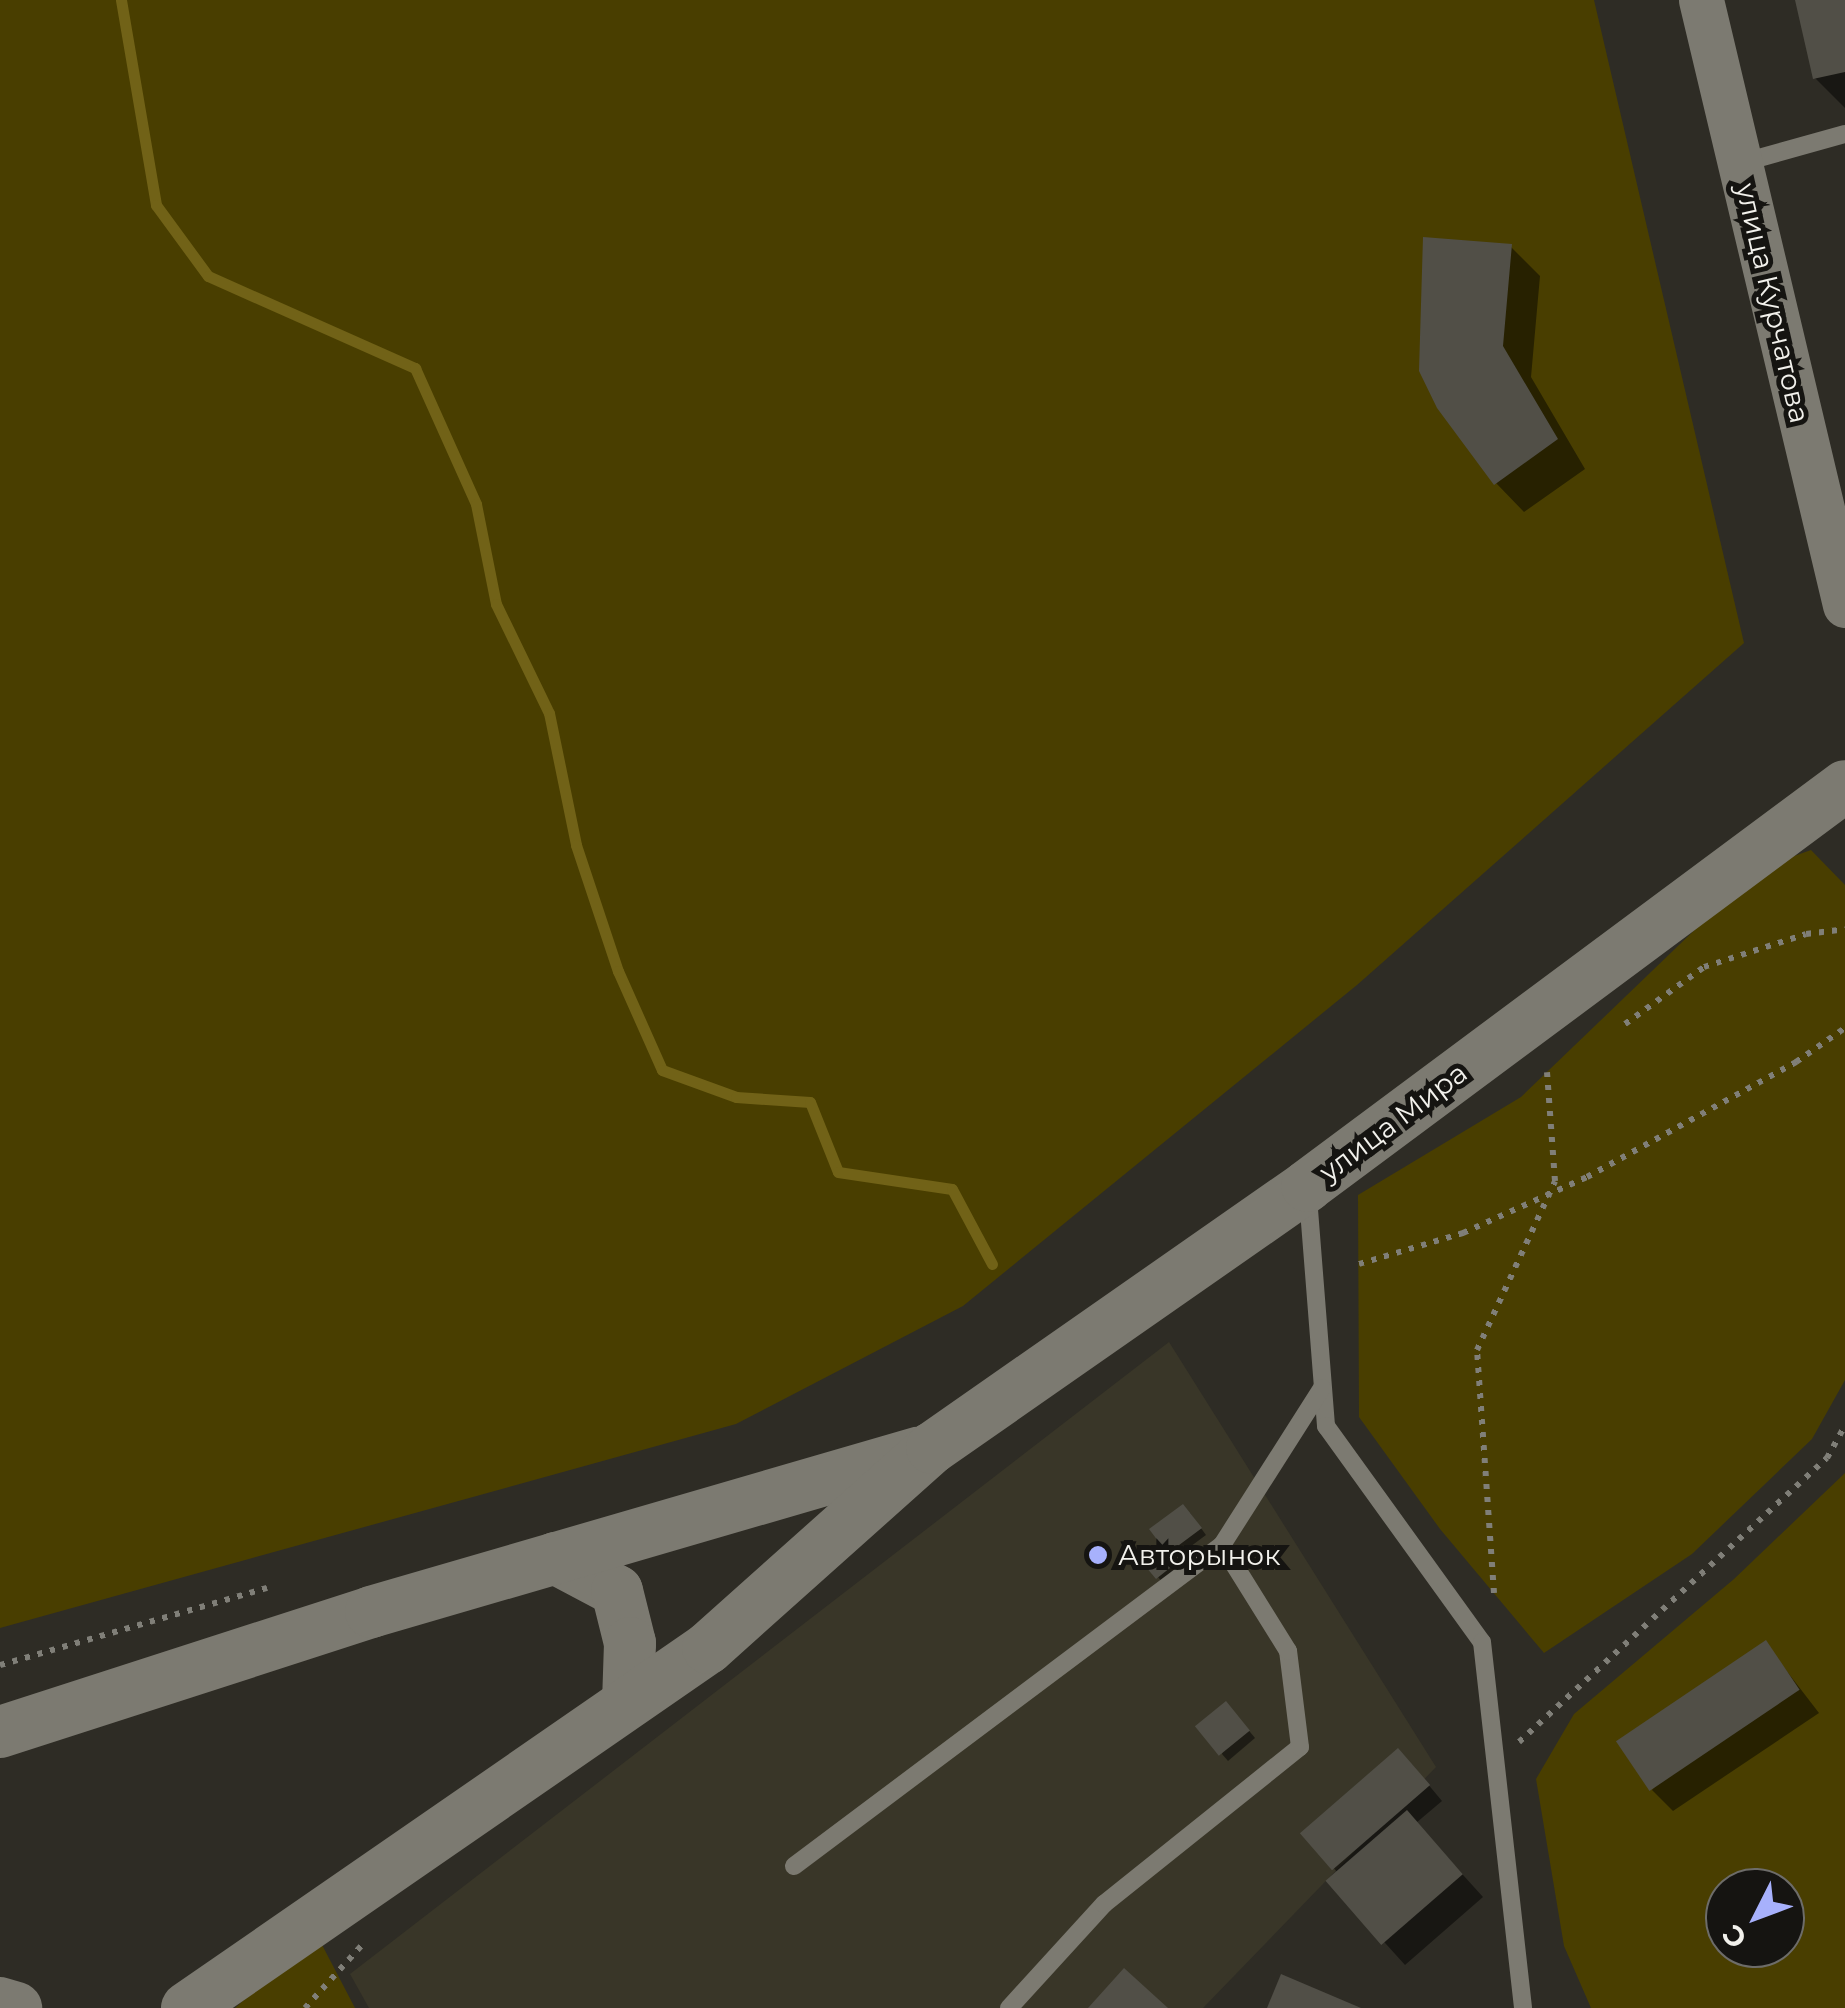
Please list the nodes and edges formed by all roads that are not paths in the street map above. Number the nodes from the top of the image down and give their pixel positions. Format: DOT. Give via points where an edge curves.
graph roads {
  1 [pos="1700,0"];
  2 [pos="1845,134"];
  3 [pos="1740,164"];
  4 [pos="1845,605"];
  5 [pos="1845,786"];
  6 [pos="1307,1186"];
  7 [pos="1322,1388"];
  8 [pos="932,1448"];
  9 [pos="1222,1544"];
  10 [pos="555,1558"];
  11 [pos="628,1702"];
  12 [pos="0,1732"];
  13 [pos="794,1866"];
  14 [pos="0,2003"];
  15 [pos="16,2008"];
  16 [pos="187,2008"];
  17 [pos="1009,2008"];
  18 [pos="1523,2008"];
  1 -- 3 [label="street, улица Курчатова"];
  2 -- 3 [label="lane"];
  3 -- 4 [label="street, улица Курчатова"];
  5 -- 6 [label="main road, улица Мира"];
  6 -- 7 [label="lane"];
  6 -- 8 [label="main road, улица Мира"];
  7 -- 9 [label="lane"];
  7 -- 18 [label="lane" via="1326,1426 1482,1642"];
  8 -- 10 [label="main road"];
  8 -- 11 [label="main road" via="708,1648"];
  9 -- 13 [label="lane"];
  9 -- 17 [label="lane" via="1288,1651 1300,1747 1104,1904"];
  10 -- 11 [label="main road" via="617,1591 630,1644"];
  10 -- 12 [label="main road"];
  11 -- 16 [label="main road"];
  14 -- 15 [label="main road"];
}
